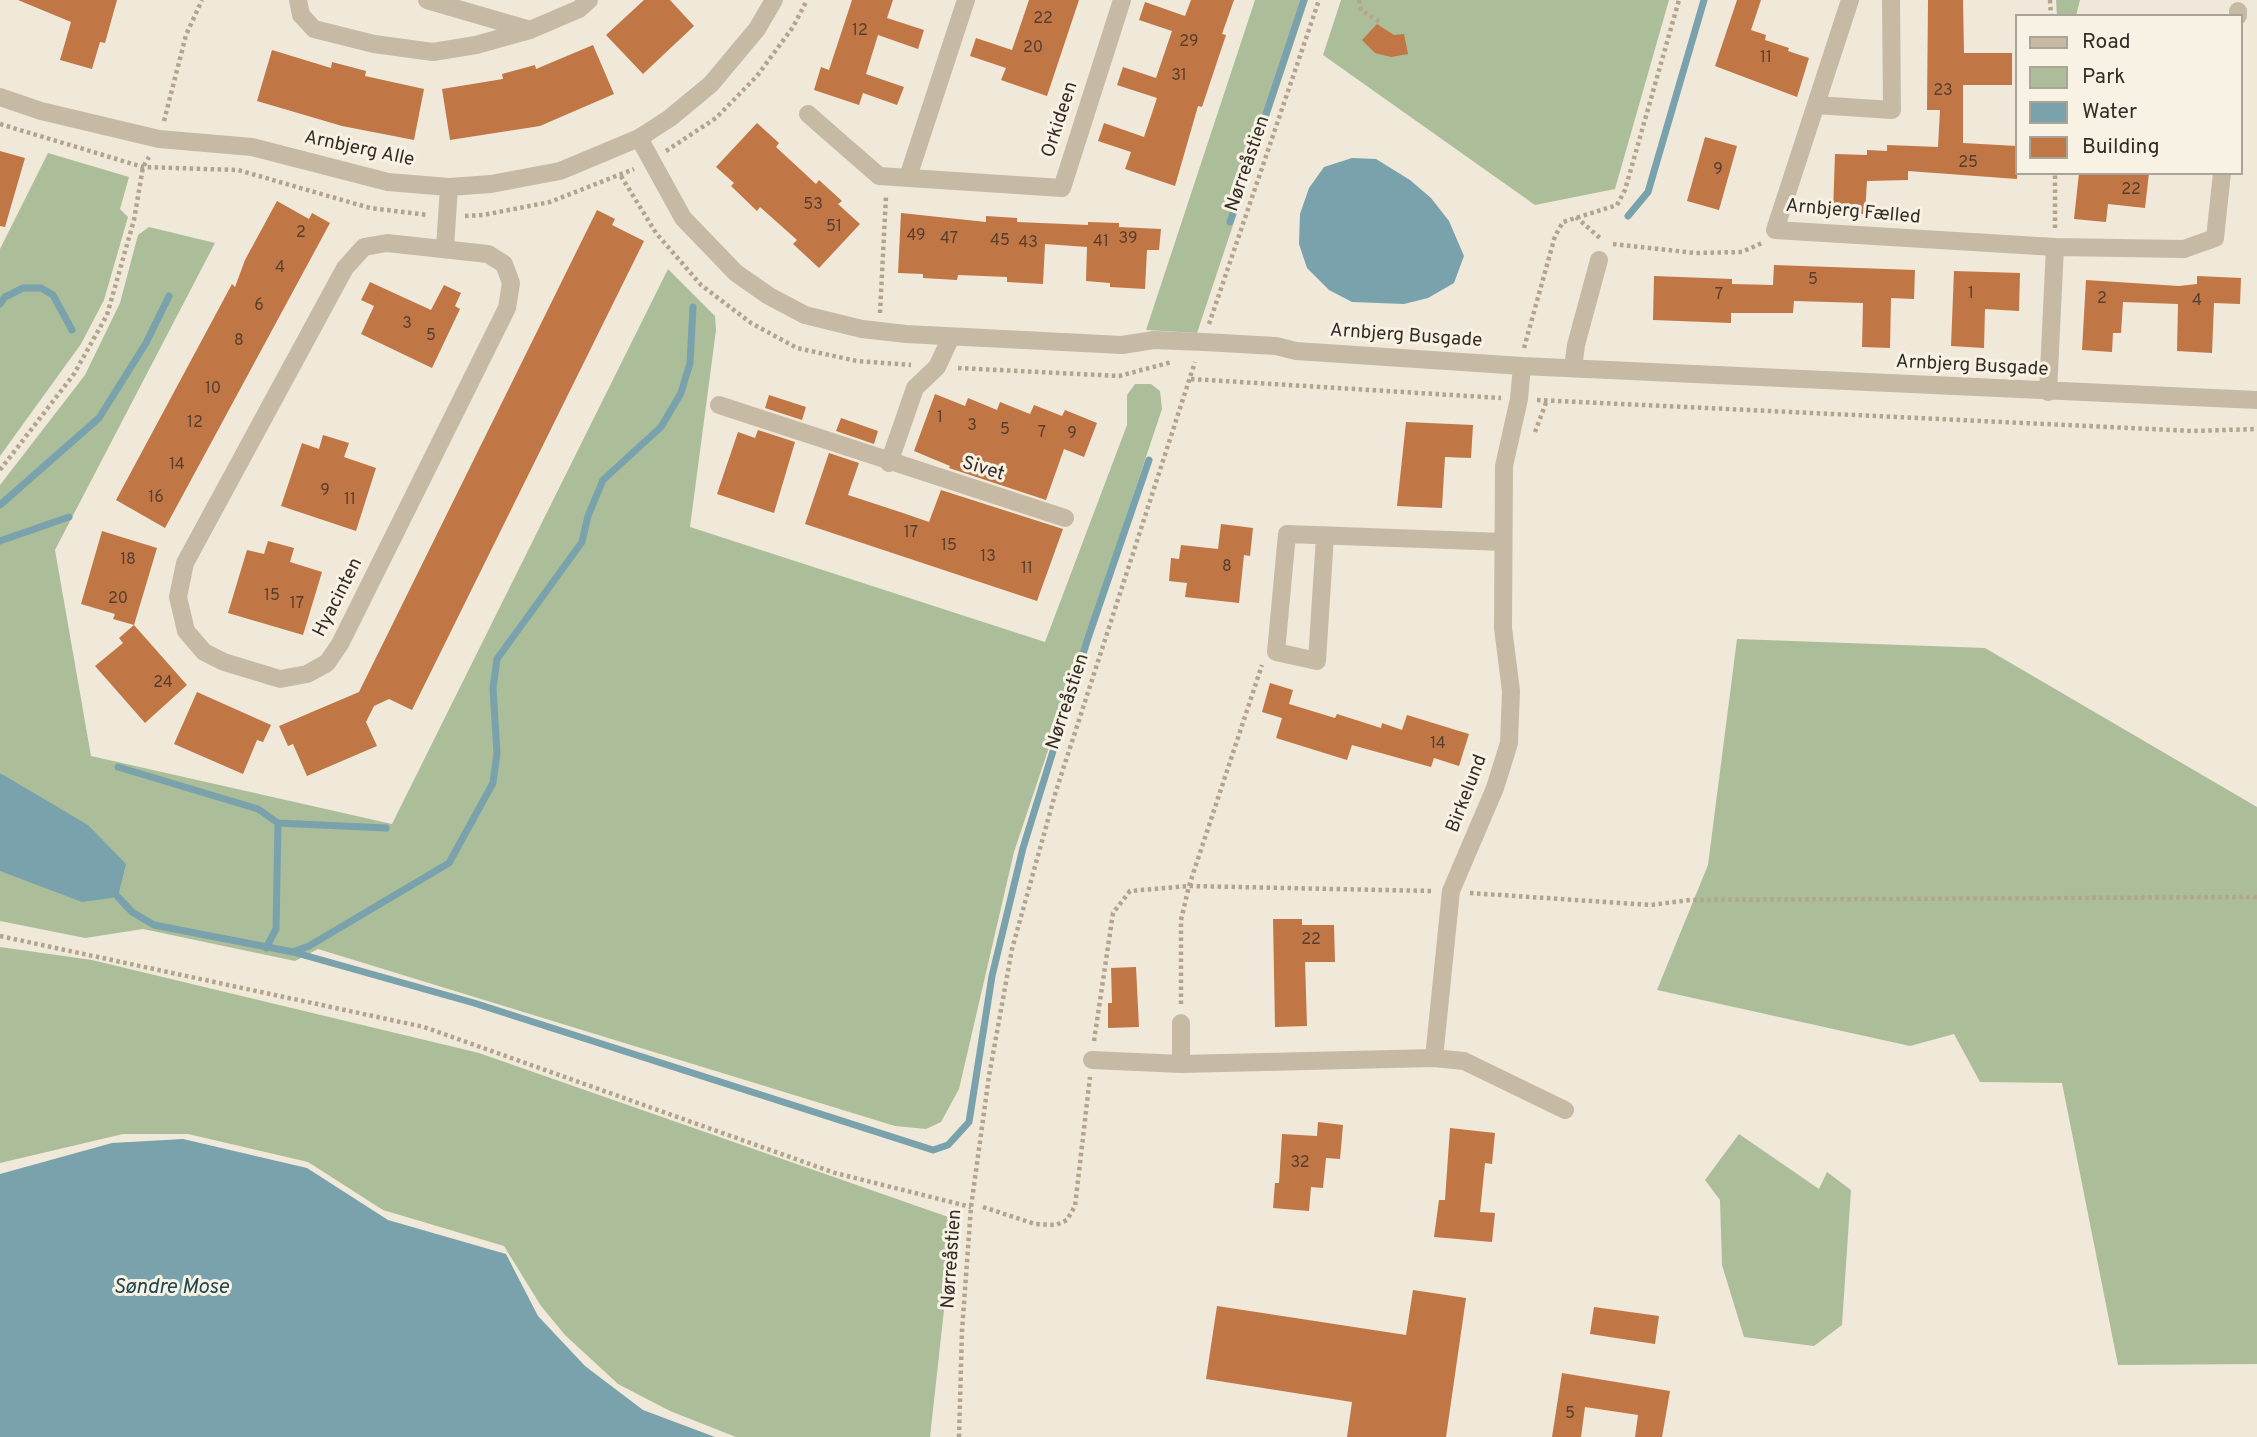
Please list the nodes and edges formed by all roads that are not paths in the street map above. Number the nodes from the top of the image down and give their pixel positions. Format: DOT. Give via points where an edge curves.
graph roads {
  1 [pos="298,0"];
  2 [pos="427,0"];
  3 [pos="589,0"];
  4 [pos="774,0"];
  5 [pos="966,0"];
  6 [pos="1122,0"];
  7 [pos="1850,0"];
  8 [pos="1891,0"];
  9 [pos="530,30"];
  10 [pos="0,97"];
  11 [pos="1816,105"];
  12 [pos="808,114"];
  13 [pos="639,138"];
  14 [pos="2222,175"];
  15 [pos="908,177"];
  16 [pos="449,187"];
  17 [pos="2055,247"];
  18 [pos="445,248"];
  19 [pos="1599,260"];
  20 [pos="951,337"];
  21 [pos="1522,366"];
  22 [pos="1573,368"];
  23 [pos="2048,391"];
  24 [pos="2257,400"];
  25 [pos="719,405"];
  26 [pos="890,463"];
  27 [pos="1065,518"];
  28 [pos="1325,536"];
  29 [pos="1503,542"];
  30 [pos="1181,1023"];
  31 [pos="1434,1058"];
  32 [pos="1092,1060"];
  33 [pos="1181,1064"];
  34 [pos="1565,1110"];
  1 -- 9 [label="street" via="301,15 314,29 433,52"];
  2 -- 9 [label="street"];
  3 -- 9 [label="street"];
  4 -- 13 [label="street, Arnbjerg Alle" via="757,29 711,84"];
  5 -- 15 [label="street"];
  6 -- 15 [label="street, Orkideen" via="1062,188"];
  7 -- 11 [label="street, Arnbjerg Fælled"];
  8 -- 11 [label="street" via="1892,110"];
  10 -- 16 [label="street, Arnbjerg Alle" via="159,139 252,147 388,182"];
  11 -- 17 [label="street, Arnbjerg Fælled" via="1775,230"];
  12 -- 15 [label="street, Orkideen" via="879,176"];
  13 -- 16 [label="street, Arnbjerg Alle" via="560,171"];
  13 -- 20 [label="street, Arnbjerg Busgade" via="683,218 736,273 769,296 805,315 879,331"];
  14 -- 17 [label="street, Arnbjerg Fælled" via="2215,238 2185,249"];
  16 -- 18 [label="street"];
  17 -- 23 [label="street"];
  18 -- 18 [label="street, Hyacinten" via="387,243 364,247 345,268 185,564 178,597 186,631 204,652 280,679 307,674 327,663 340,644 507,308 511,283 504,264 488,254"];
  19 -- 22 [label="street"];
  20 -- 21 [label="street, Arnbjerg Busgade" via="1122,345 1154,340 1204,342"];
  20 -- 26 [label="street" via="937,367 915,388"];
  21 -- 22 [label="street, Arnbjerg Busgade"];
  21 -- 29 [label="street, Birkelund" via="1520,399 1504,466"];
  22 -- 23 [label="street, Arnbjerg Busgade"];
  23 -- 24 [label="street, Arnbjerg Busgade"];
  25 -- 26 [label="street, Sivet"];
  26 -- 27 [label="street, Sivet"];
  28 -- 28 [label="street" via="1317,661 1276,652 1287,534"];
  28 -- 29 [label="street"];
  29 -- 31 [label="street, Birkelund" via="1503,628 1511,691 1509,743 1451,891"];
  30 -- 33 [label="street"];
  31 -- 33 [label="street"];
  31 -- 34 [label="street" via="1464,1061"];
  32 -- 33 [label="street"];
}
